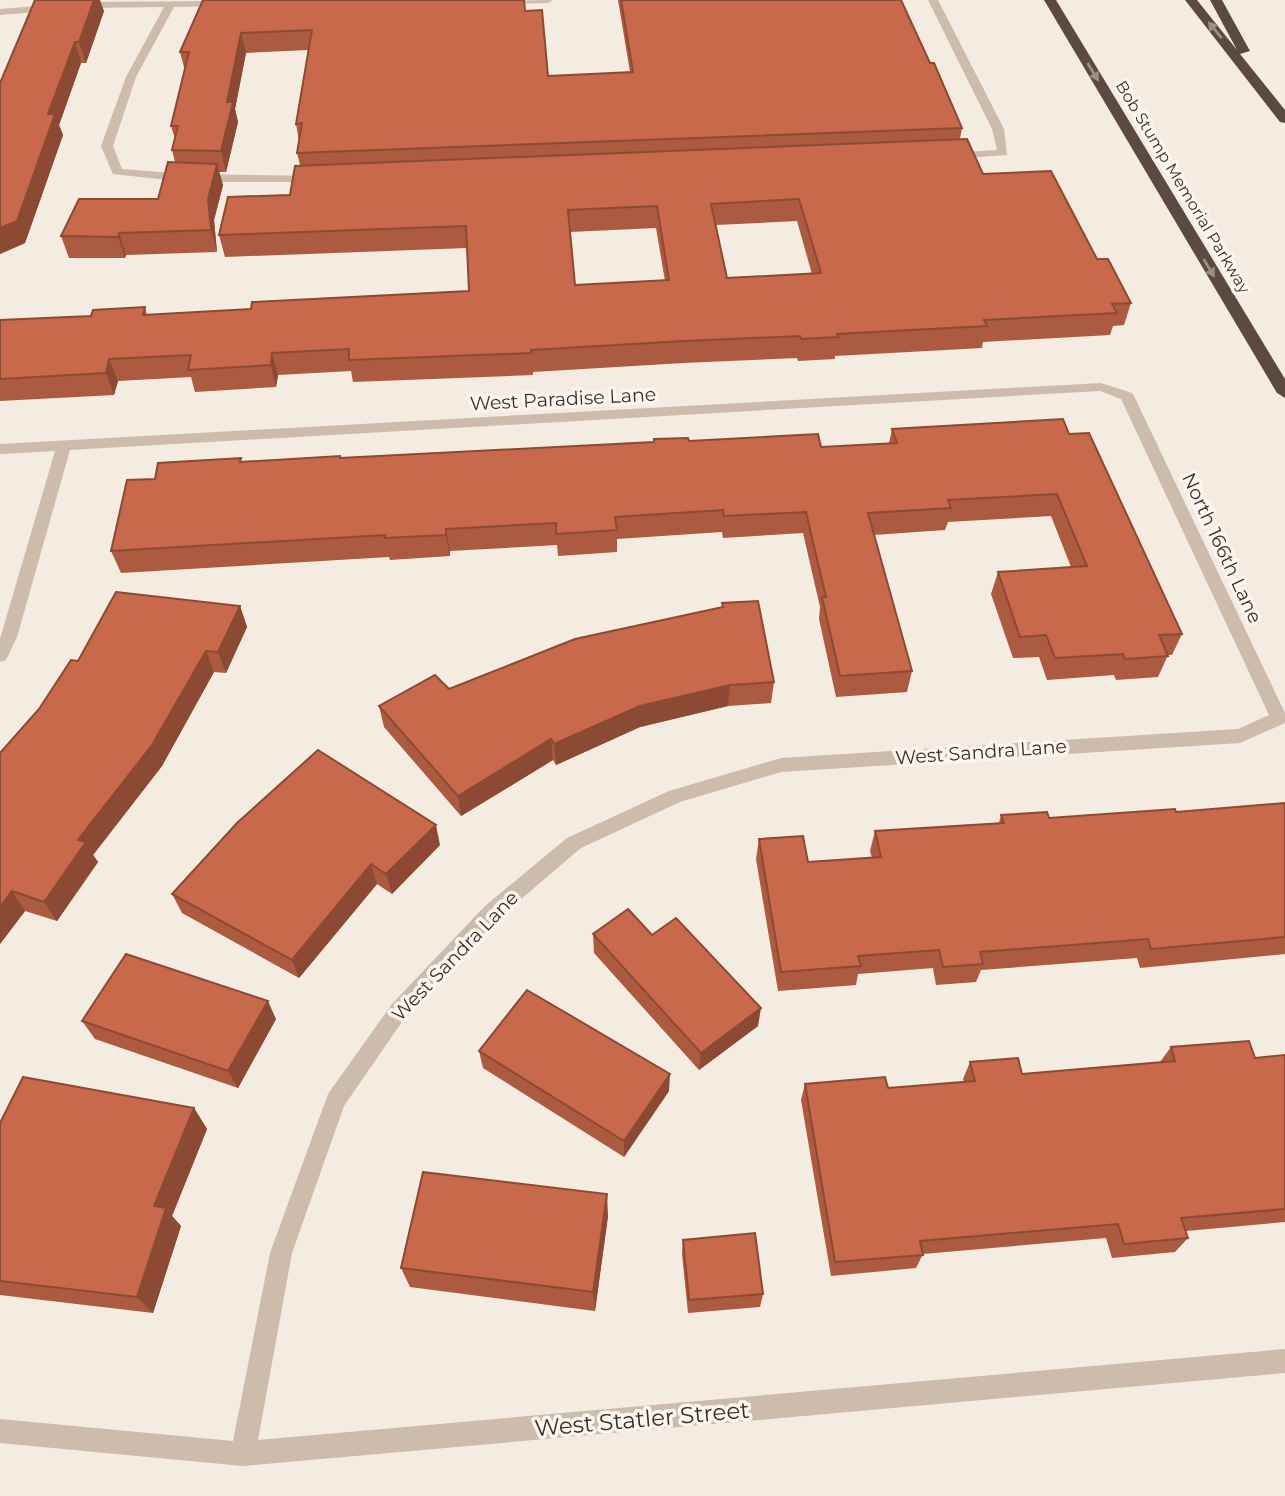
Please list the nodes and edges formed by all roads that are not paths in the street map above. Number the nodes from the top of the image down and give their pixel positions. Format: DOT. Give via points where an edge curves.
graph roads {
  1 [pos="548,0"];
  2 [pos="933,0"];
  3 [pos="1042,0"];
  4 [pos="1050,0"];
  5 [pos="1191,0"];
  6 [pos="1216,0"];
  7 [pos="495,1"];
  8 [pos="171,4"];
  9 [pos="240,4"];
  10 [pos="0,12"];
  11 [pos="1058,14"];
  12 [pos="1270,99"];
  13 [pos="1285,119"];
  14 [pos="935,157"];
  15 [pos="326,180"];
  16 [pos="1232,306"];
  17 [pos="1285,393"];
  18 [pos="1127,396"];
  19 [pos="1285,407"];
  20 [pos="64,446"];
  21 [pos="0,449"];
  22 [pos="0,656"];
  23 [pos="1279,718"];
  24 [pos="1285,1361"];
  25 [pos="0,1431"];
  26 [pos="243,1454"];
  1 -- 7 [label="street"];
  2 -- 14 [label="street" via="998,129 1003,153"];
  3 -- 11 [label="highway"];
  4 -- 11 [label="highway, Bob Stump Memorial Parkway"];
  12 -- 5 [label="highway, one-way"];
  6 -- 12 [label="highway"];
  8 -- 9 [label="street"];
  8 -- 10 [label="street"];
  8 -- 15 [label="street" via="131,77 107,146 117,172"];
  11 -- 16 [label="highway, Bob Stump Memorial Parkway, one-way"];
  12 -- 13 [label="highway"];
  16 -- 17 [label="highway, Bob Stump Memorial Parkway"];
  16 -- 19 [label="highway"];
  18 -- 20 [label="street, West Paradise Lane" via="1101,387"];
  18 -- 23 [label="street, North 166th Lane"];
  20 -- 21 [label="street, West Paradise Lane"];
  20 -- 22 [label="street"];
  23 -- 26 [label="street, West Sandra Lane" via="1240,736 781,765 675,796 575,843 492,912 399,1010 335,1101 281,1253"];
  24 -- 26 [label="street, West Statler Street"];
  25 -- 26 [label="street, West Statler Street"];
}
